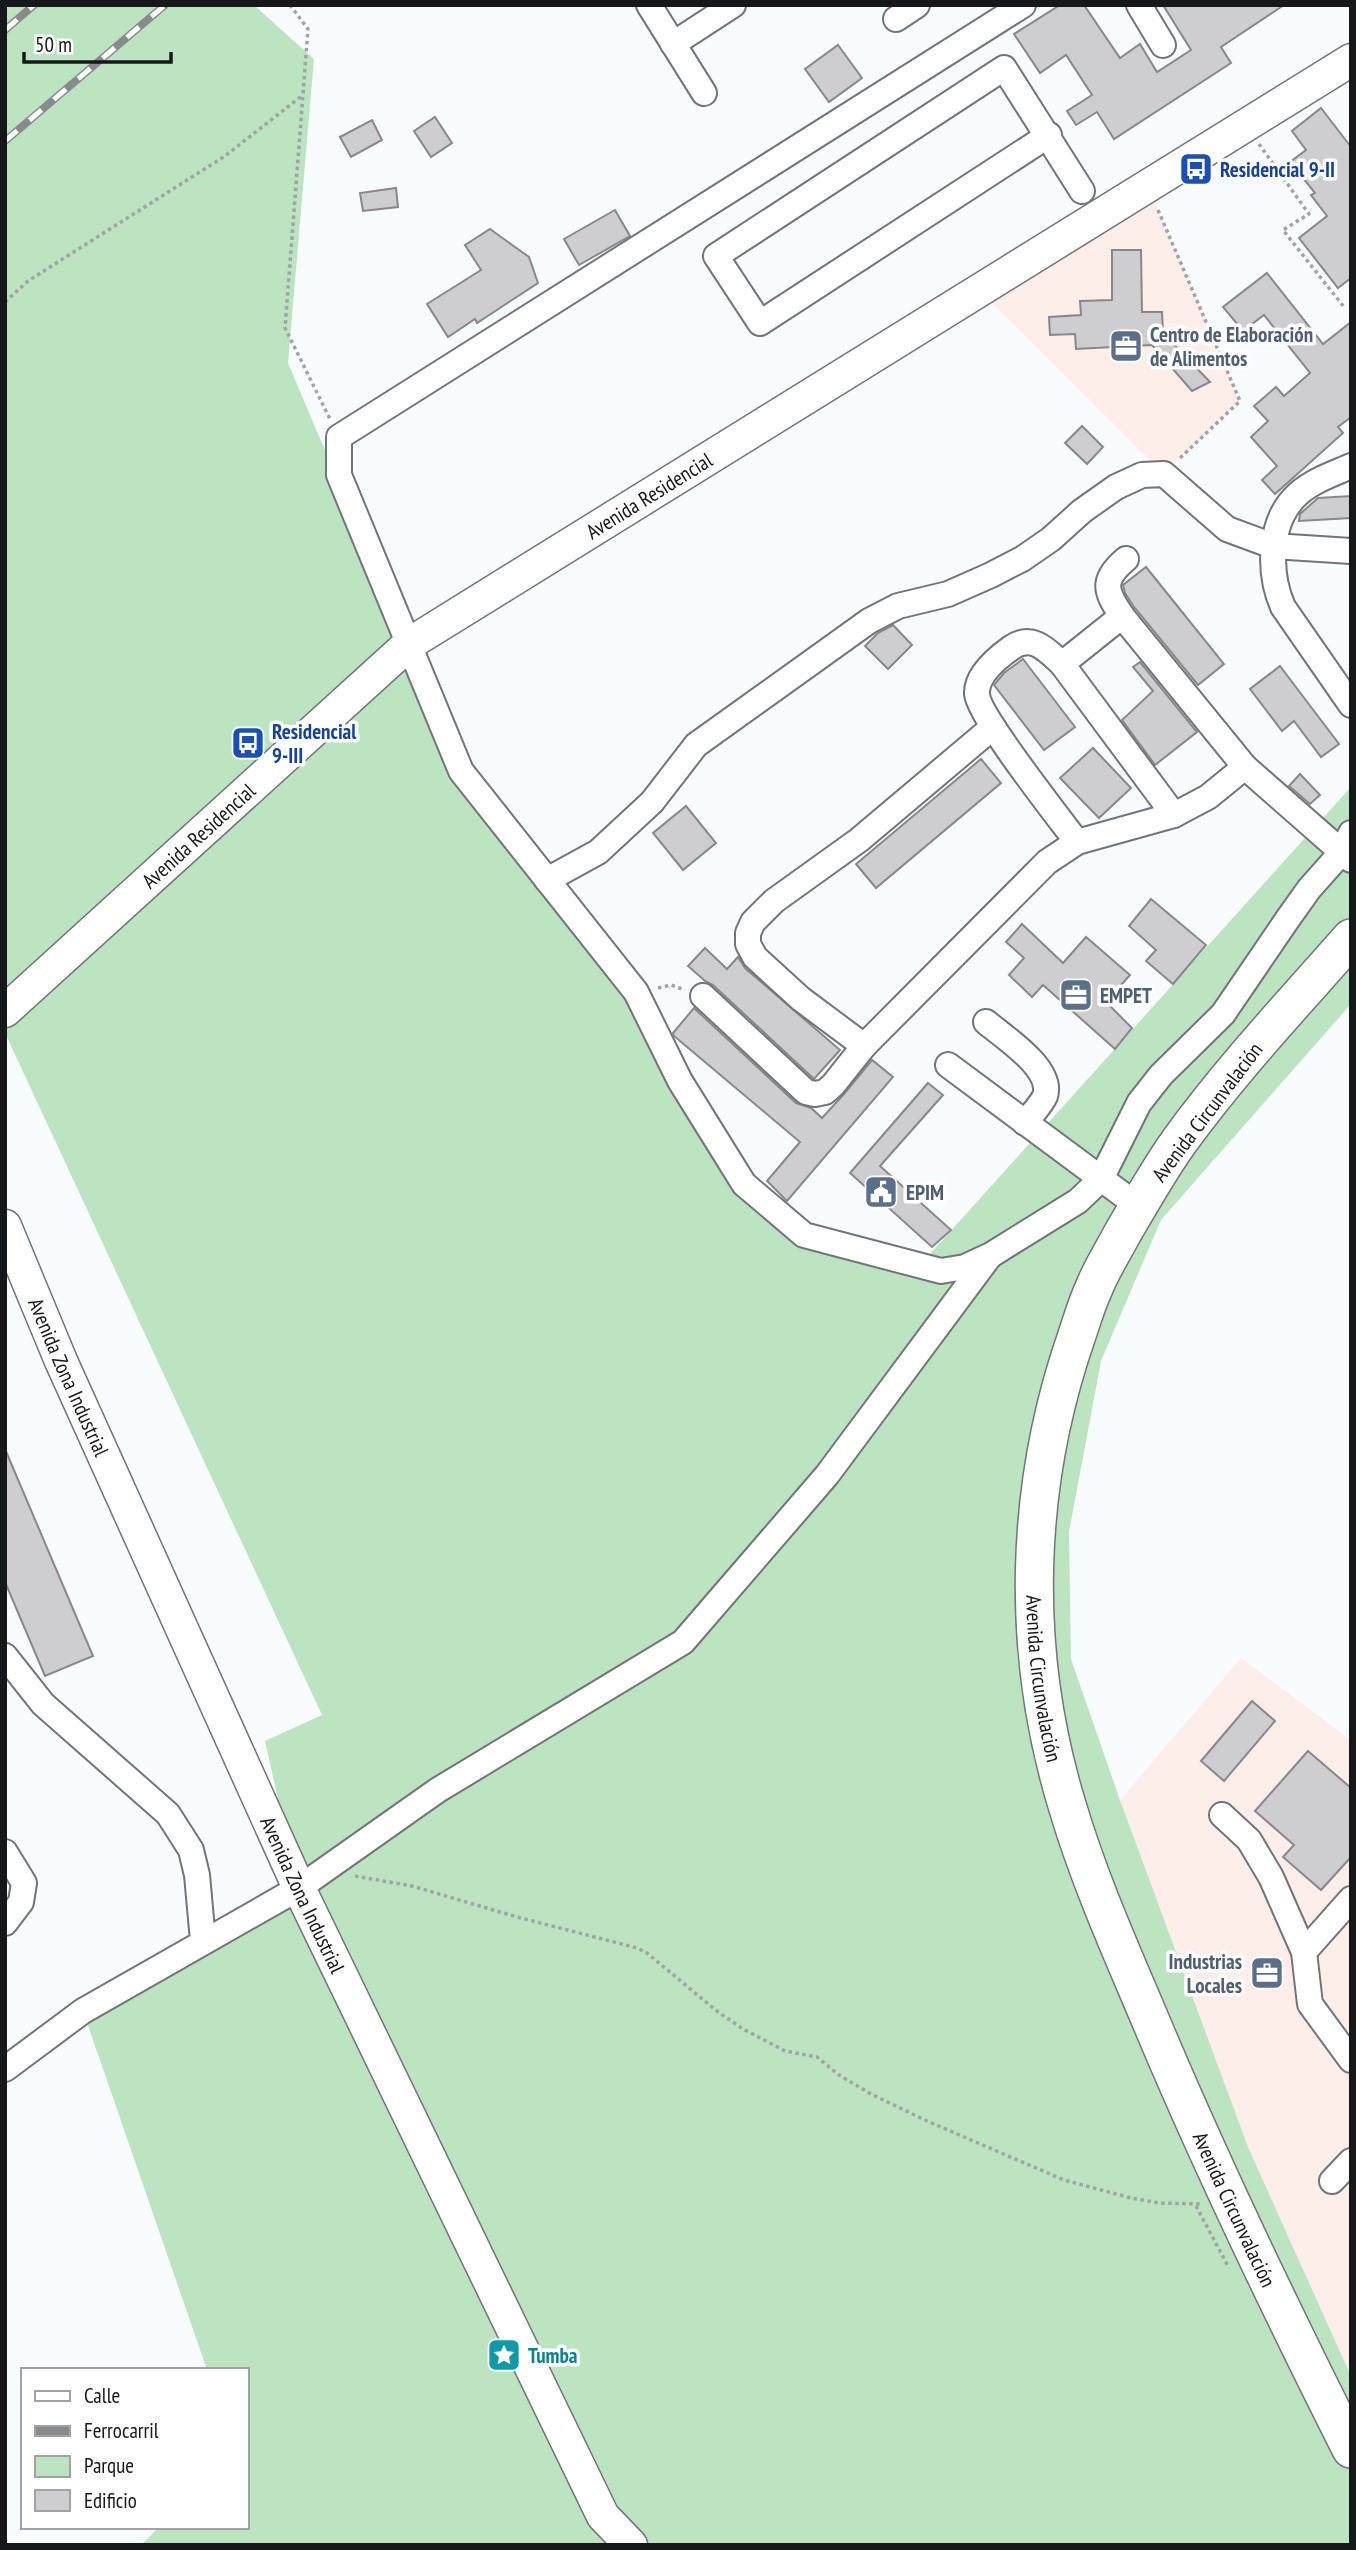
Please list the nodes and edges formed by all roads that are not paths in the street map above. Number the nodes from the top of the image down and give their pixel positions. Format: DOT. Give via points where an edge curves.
graph roads {
  1 [pos="649,5"];
  2 [pos="733,5"];
  3 [pos="918,5"];
  4 [pos="1023,5"];
  5 [pos="1139,5"];
  6 [pos="896,19"];
  7 [pos="673,44"];
  8 [pos="1163,45"];
  9 [pos="1351,60"];
  10 [pos="704,93"];
  11 [pos="1048,135"];
  12 [pos="1082,191"];
  13 [pos="1136,193"];
  14 [pos="1075,233"];
  15 [pos="1351,466"];
  16 [pos="1273,546"];
  17 [pos="1351,551"];
  18 [pos="1126,559"];
  19 [pos="1122,616"];
  20 [pos="409,645"];
  21 [pos="1062,664"];
  22 [pos="1351,705"];
  23 [pos="993,727"];
  24 [pos="1245,766"];
  25 [pos="1174,816"];
  26 [pos="1077,842"];
  27 [pos="1348,848"];
  28 [pos="547,880"];
  29 [pos="1351,938"];
  30 [pos="43,977"];
  31 [pos="5,990"];
  32 [pos="703,996"];
  33 [pos="5,1011"];
  34 [pos="986,1022"];
  35 [pos="864,1046"];
  36 [pos="948,1065"];
  37 [pos="1025,1123"];
  38 [pos="1101,1179"];
  39 [pos="1138,1206"];
  40 [pos="5,1226"];
  41 [pos="991,1255"];
  42 [pos="941,1271"];
  43 [pos="943,1320"];
  44 [pos="5,1656"];
  45 [pos="1222,1815"];
  46 [pos="5,1852"];
  47 [pos="299,1888"];
  48 [pos="1351,1899"];
  49 [pos="5,1923"];
  50 [pos="203,1941"];
  51 [pos="1304,1952"];
  52 [pos="1351,2060"];
  53 [pos="5,2069"];
  54 [pos="1351,2161"];
  55 [pos="1332,2181"];
  56 [pos="1351,2449"];
  57 [pos="603,2516"];
  58 [pos="616,2545"];
  59 [pos="631,2545"];
  1 -- 7 [label="street"];
  2 -- 7 [label="street"];
  3 -- 6 [label="street"];
  4 -- 20 [label="street" via="339,437 339,475"];
  5 -- 8 [label="street"];
  7 -- 10 [label="street"];
  9 -- 13 [label="main road, Avenida Residencial"];
  11 -- 11 [label="street" via="1003,68 716,256 760,323"];
  11 -- 12 [label="street"];
  12 -- 13 [label="street"];
  12 -- 14 [label="street"];
  13 -- 14 [label="main road, Avenida Residencial"];
  14 -- 20 [label="main road, Avenida Residencial"];
  15 -- 16 [label="street" via="1293,499"];
  16 -- 17 [label="street"];
  16 -- 22 [label="street" via="1272,571 1283,607"];
  16 -- 28 [label="street" via="1227,529 1164,474 1142,475 1116,487 1022,559 948,594 898,606 869,621 696,745 652,803 598,852"];
  18 -- 19 [label="street" via="1107,587"];
  19 -- 21 [label="street"];
  19 -- 24 [label="street"];
  20 -- 28 [label="street" via="461,771"];
  20 -- 30 [label="main road, Avenida Residencial"];
  21 -- 23 [label="street" via="1031,641 1017,643 1003,653 978,684 977,696"];
  21 -- 25 [label="street"];
  23 -- 26 [label="street"];
  23 -- 35 [label="street" via="859,840 752,922 748,944 755,957"];
  24 -- 25 [label="street" via="1208,797"];
  24 -- 27 [label="street"];
  25 -- 26 [label="street"];
  26 -- 35 [label="street" via="1047,862 1006,901"];
  27 -- 38 [label="street" via="1294,910 1223,1014 1139,1103"];
  28 -- 42 [label="street" via="636,992 680,1081 744,1184 804,1235"];
  29 -- 39 [label="highway, Avenida Circunvalación" via="1219,1091 1177,1144"];
  30 -- 31 [label="main road"];
  30 -- 33 [label="main road, Avenida Residencial"];
  32 -- 35 [label="street" via="806,1092 825,1092"];
  34 -- 37 [label="street" via="1031,1060 1047,1083 1044,1098"];
  36 -- 37 [label="street"];
  37 -- 38 [label="street"];
  38 -- 39 [label="street"];
  38 -- 41 [label="street" via="1077,1201"];
  39 -- 56 [label="highway, Avenida Circunvalación" via="1094,1288 1049,1433 1036,1524 1032,1597 1046,1721 1089,1874 1184,2099"];
  40 -- 47 [label="main road, Avenida Zona Industrial" via="61,1361"];
  41 -- 42 [label="street" via="965,1267"];
  41 -- 43 [label="street"];
  42 -- 43 [label="street" via="948,1291"];
  43 -- 47 [label="street" via="827,1475 683,1642 438,1790"];
  44 -- 50 [label="street" via="43,1704 168,1814 191,1850"];
  45 -- 51 [label="street" via="1248,1840 1271,1877"];
  46 -- 49 [label="street" via="24,1883 21,1902"];
  47 -- 50 [label="street"];
  47 -- 57 [label="main road, Avenida Zona Industrial"];
  48 -- 51 [label="street"];
  50 -- 53 [label="street" via="83,2011"];
  51 -- 52 [label="street" via="1310,2004"];
  54 -- 55 [label="street"];
  57 -- 58 [label="street"];
  57 -- 59 [label="main road, Avenida Zona Industrial"];
}
